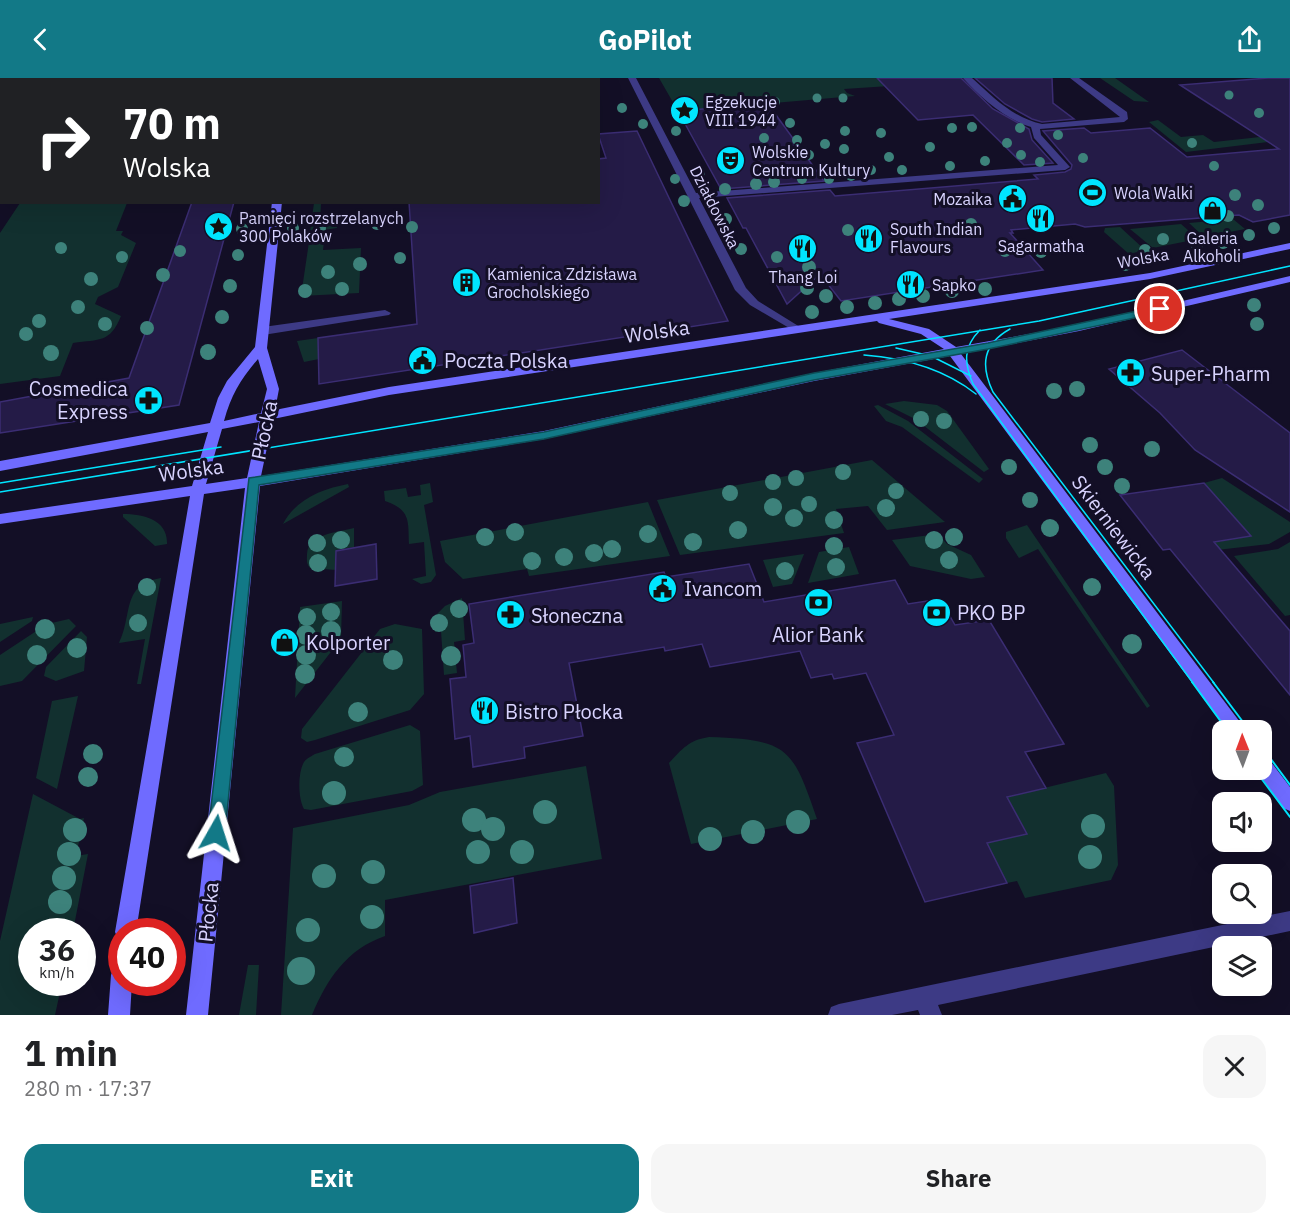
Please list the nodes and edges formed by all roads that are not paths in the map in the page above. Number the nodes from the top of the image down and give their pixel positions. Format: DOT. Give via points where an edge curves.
graph roads {
  1 [pos="632,78"];
  2 [pos="966,78"];
  3 [pos="1074,78"];
  4 [pos="1038,127"];
  5 [pos="693,196"];
  6 [pos="277,204"];
  7 [pos="1290,246"];
  8 [pos="1290,279"];
  9 [pos="385,313"];
  10 [pos="859,320"];
  11 [pos="796,329"];
  12 [pos="263,331"];
  13 [pos="261,348"];
  14 [pos="954,352"];
  15 [pos="267,416"];
  16 [pos="214,427"];
  17 [pos="0,466"];
  18 [pos="253,481"];
  19 [pos="198,489"];
  20 [pos="0,519"];
  21 [pos="1230,720"];
  22 [pos="1272,778"];
  23 [pos="1290,802"];
  24 [pos="127,918"];
  25 [pos="1290,921"];
  26 [pos="120,996"];
  27 [pos="928,1006"];
  28 [pos="119,1015"];
  29 [pos="197,1015"];
  30 [pos="839,1015"];
  1 -- 5 [label="street, Działdowska"];
  2 -- 4 [label="street" via="1016,120"];
  3 -- 4 [label="street" via="1126,116 1119,120"];
  4 -- 5 [label="street" via="1037,136 1065,167"];
  5 -- 11 [label="street, Działdowska" via="741,290 754,303"];
  6 -- 12 [label="main road, Płocka"];
  7 -- 10 [label="main road, Wolska" via="1149,276"];
  8 -- 14 [label="main road, Wolska" via="1079,328"];
  9 -- 12 [label="street"];
  10 -- 11 [label="main road, Wolska"];
  10 -- 14 [label="main road, Wolska" via="912,327 931,334"];
  11 -- 15 [label="main road, Wolska" via="389,391"];
  12 -- 13 [label="main road, Płocka"];
  13 -- 15 [label="main road, Płocka" via="273,382"];
  13 -- 16 [label="main road" via="233,381"];
  14 -- 18 [label="main road, Wolska" via="814,376 544,435"];
  14 -- 21 [label="main road, Skierniewicka"];
  15 -- 16 [label="main road, Wolska"];
  15 -- 18 [label="main road, Płocka"];
  16 -- 17 [label="main road, Wolska"];
  16 -- 19 [label="main road"];
  18 -- 19 [label="main road, Wolska"];
  18 -- 29 [label="main road, Płocka"];
  19 -- 20 [label="main road, Wolska"];
  19 -- 24 [label="main road"];
  22 -- 23 [label="main road"];
  25 -- 27 [label="street"];
  26 -- 28 [label="main road"];
  27 -- 30 [label="street"];
}
